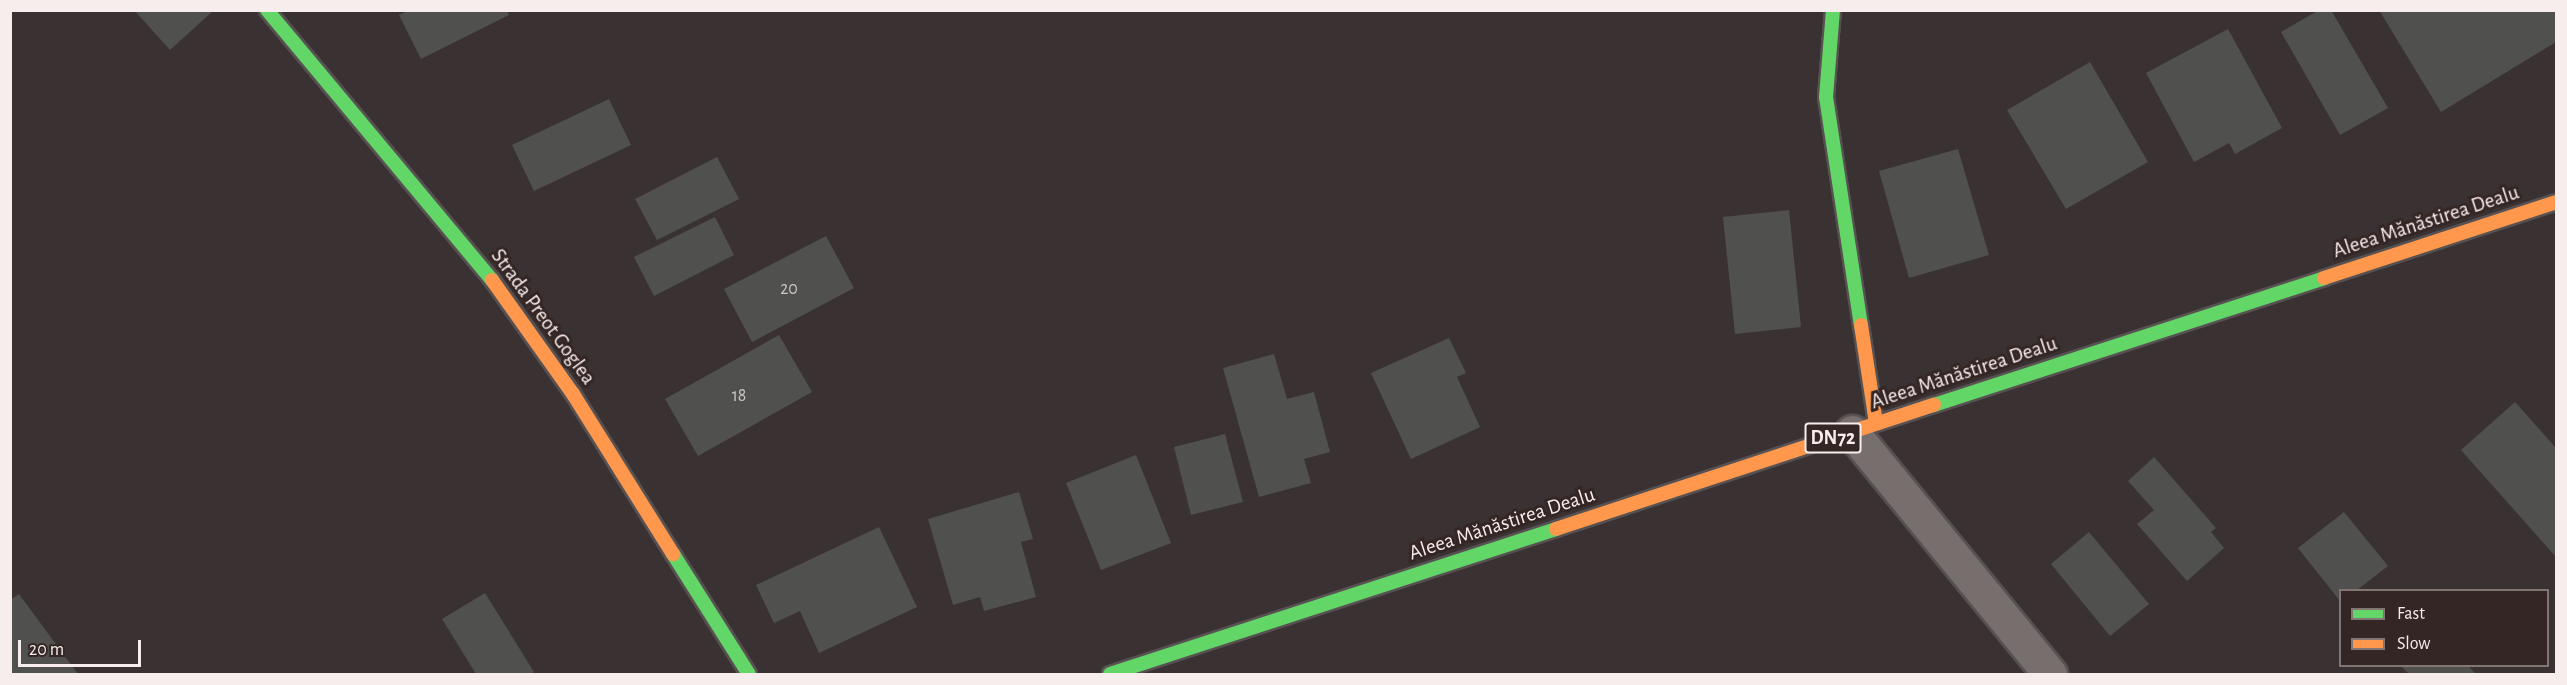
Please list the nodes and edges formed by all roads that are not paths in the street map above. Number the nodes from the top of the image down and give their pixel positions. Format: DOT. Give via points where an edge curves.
graph roads {
  1 [pos="267,10"];
  2 [pos="1833,10"];
  3 [pos="2556,202"];
  4 [pos="1864,428"];
  5 [pos="748,675"];
  6 [pos="1110,675"];
  7 [pos="2050,675"];
  1 -- 5 [label="main road, Strada Preot Goglea" via="506,299 573,394"];
  2 -- 4 [label="main road" via="1826,97"];
  3 -- 4 [label="main road, Aleea Mănăstirea Dealu / DN72"];
  4 -- 6 [label="main road, Aleea Mănăstirea Dealu / DN72"];
  4 -- 7 [label="street"];
}
